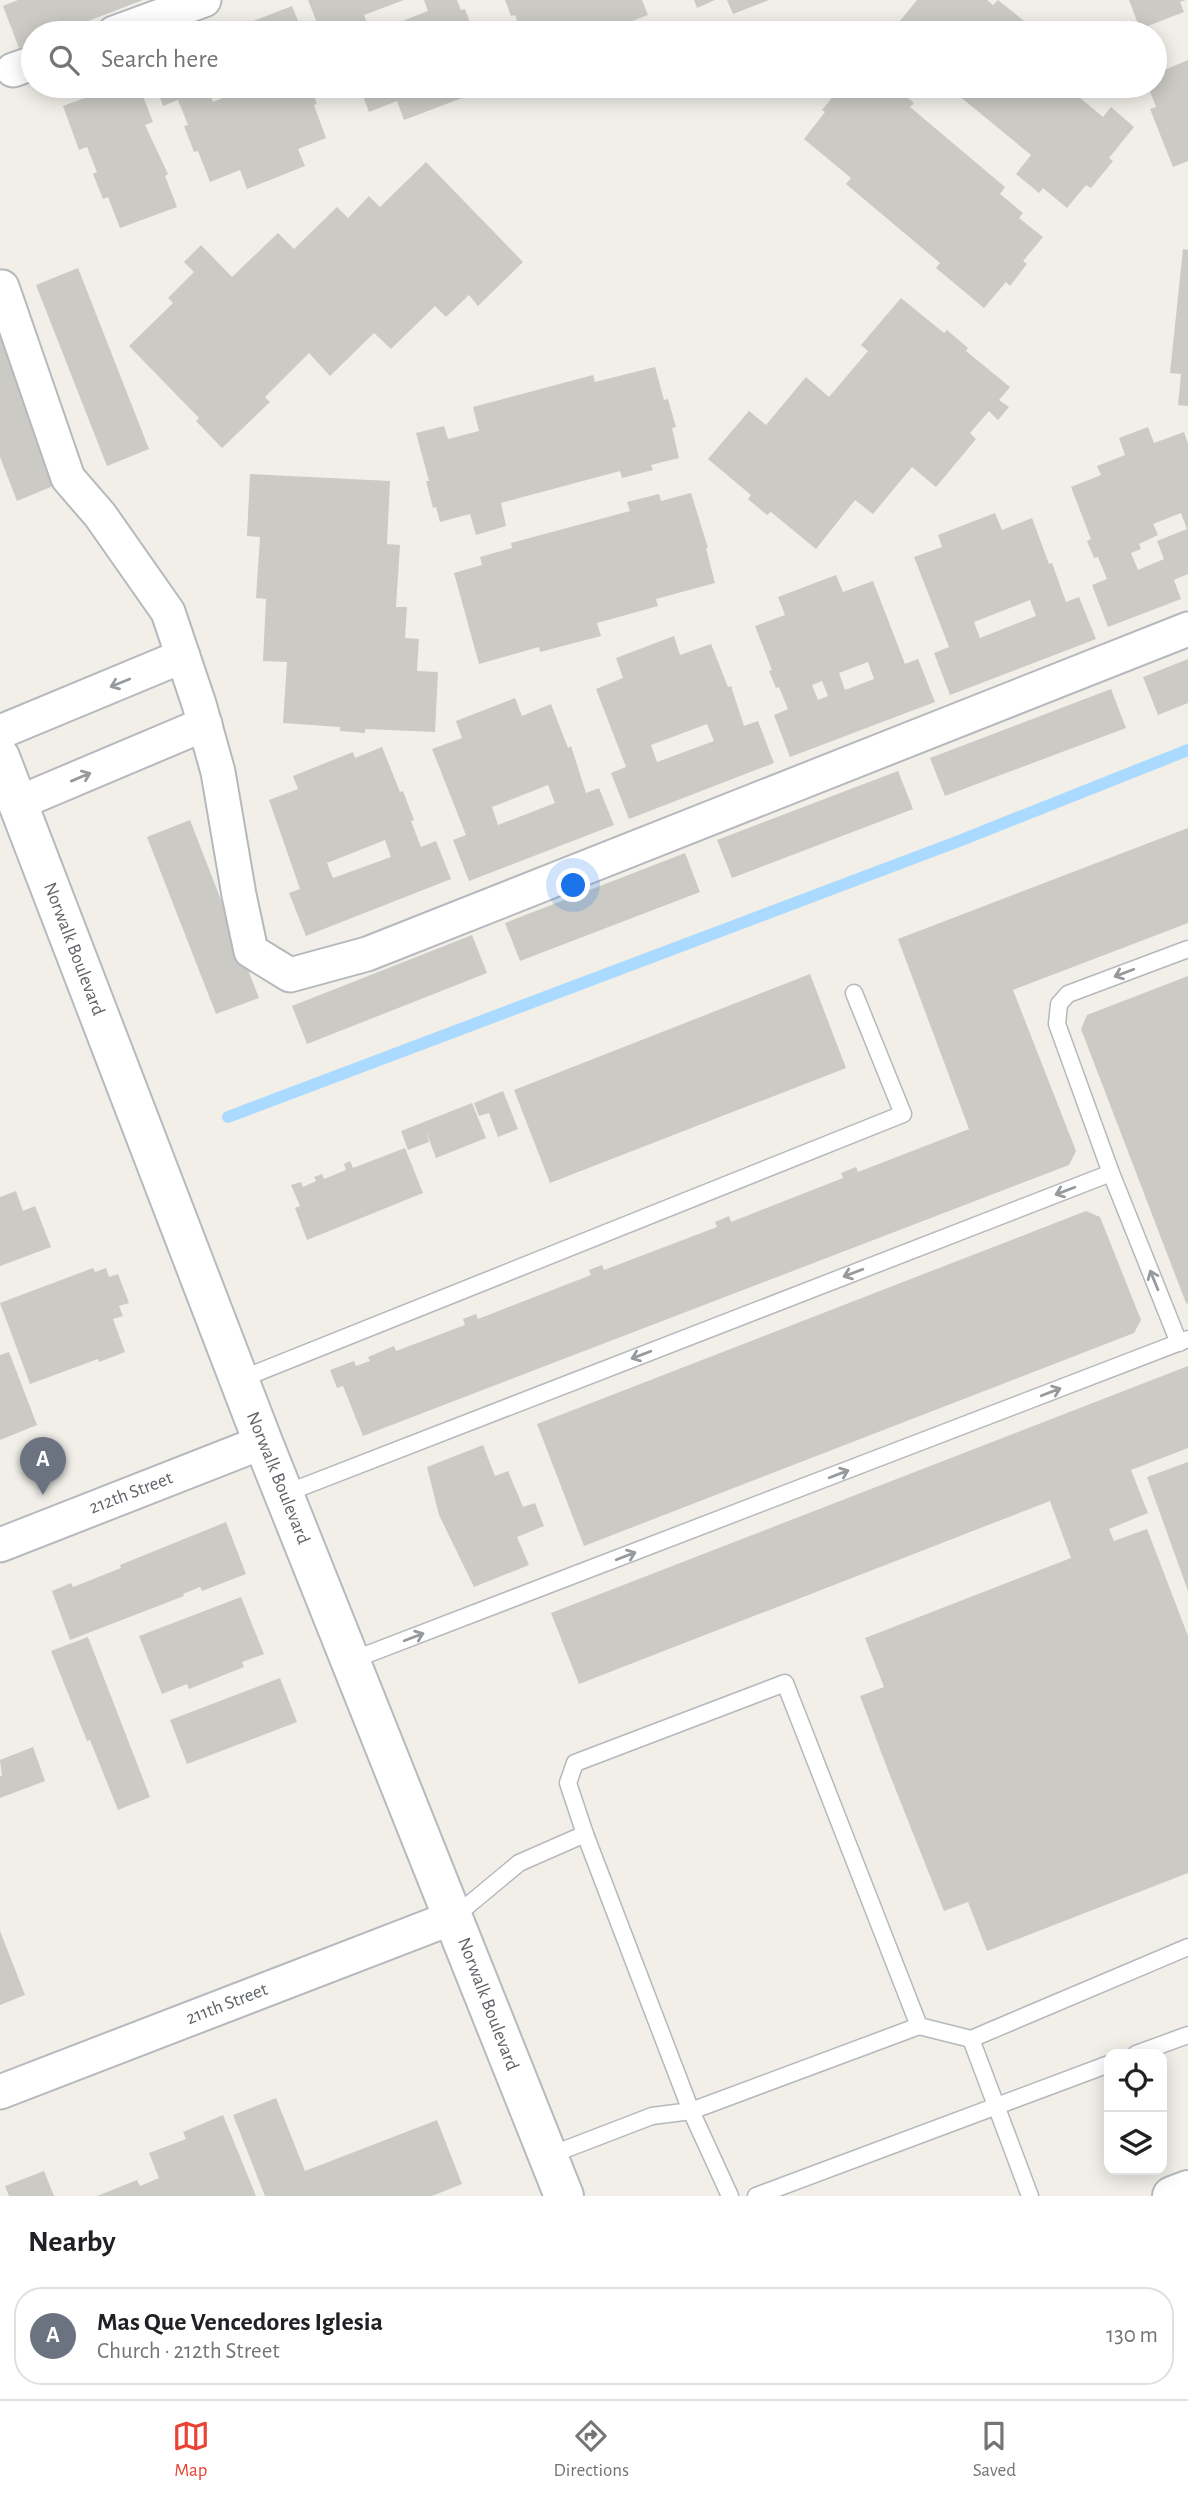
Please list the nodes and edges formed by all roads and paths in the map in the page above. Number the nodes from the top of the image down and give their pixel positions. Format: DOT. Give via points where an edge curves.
graph roads {
  1 [pos="204,0"];
  2 [pos="147,21"];
  3 [pos="2,287"];
  4 [pos="1188,629"];
  5 [pos="183,656"];
  6 [pos="205,724"];
  7 [pos="1,754"];
  8 [pos="18,803"];
  9 [pos="1188,949"];
  10 [pos="854,993"];
  11 [pos="1111,1173"];
  12 [pos="1184,1341"];
  13 [pos="239,1380"];
  14 [pos="263,1442"];
  15 [pos="284,1494"];
  16 [pos="0,1545"];
  17 [pos="350,1661"];
  18 [pos="584,1834"];
  19 [pos="454,1917"];
  20 [pos="1188,1948"];
  21 [pos="919,2026"];
  22 [pos="1188,2035"];
  23 [pos="971,2039"];
  24 [pos="1150,2049"];
  25 [pos="1104,2066"];
  26 [pos="0,2092"];
  27 [pos="997,2107"];
  28 [pos="691,2111"];
  29 [pos="548,2157"];
  30 [pos="1188,2190"];
  31 [pos="560,2195"];
  32 [pos="730,2196"];
  33 [pos="756,2196"];
  34 [pos="1030,2196"];
  35 [pos="1172,2196"];
  1 -- 2 [label="street"];
  3 -- 5 [label="street" via="68,478 100,515 168,612"];
  4 -- 6 [label="street" via="380,949 290,975 251,951"];
  5 -- 6 [label="street"];
  5 -- 7 [label="street, one-way"];
  8 -- 6 [label="street, one-way"];
  7 -- 8 [label="main road, Norwalk Boulevard"];
  8 -- 13 [label="main road, Norwalk Boulevard"];
  9 -- 11 [label="lane, one-way" via="1068,994 1059,1004 1057,1024"];
  10 -- 13 [label="lane" via="903,1114"];
  12 -- 11 [label="lane, one-way"];
  11 -- 15 [label="lane, one-way"];
  17 -- 12 [label="lane, one-way"];
  13 -- 14 [label="main road, Norwalk Boulevard"];
  14 -- 15 [label="main road, Norwalk Boulevard"];
  14 -- 16 [label="street, 212th Street"];
  15 -- 17 [label="main road, Norwalk Boulevard"];
  17 -- 19 [label="main road, Norwalk Boulevard"];
  18 -- 19 [label="lane" via="519,1863"];
  18 -- 21 [label="lane" via="568,1783 575,1763 785,1683"];
  18 -- 28 [label="lane"];
  19 -- 26 [label="street, 211th Street"];
  19 -- 29 [label="main road, Norwalk Boulevard"];
  20 -- 23 [label="lane"];
  21 -- 23 [label="lane"];
  21 -- 28 [label="lane"];
  22 -- 24 [label="lane"];
  23 -- 27 [label="lane"];
  25 -- 27 [label="lane"];
  27 -- 33 [label="lane"];
  27 -- 34 [label="lane"];
  28 -- 29 [label="lane" via="652,2116"];
  28 -- 32 [label="lane"];
  29 -- 31 [label="main road, Norwalk Boulevard"];
  30 -- 35 [label="main road"];
}
